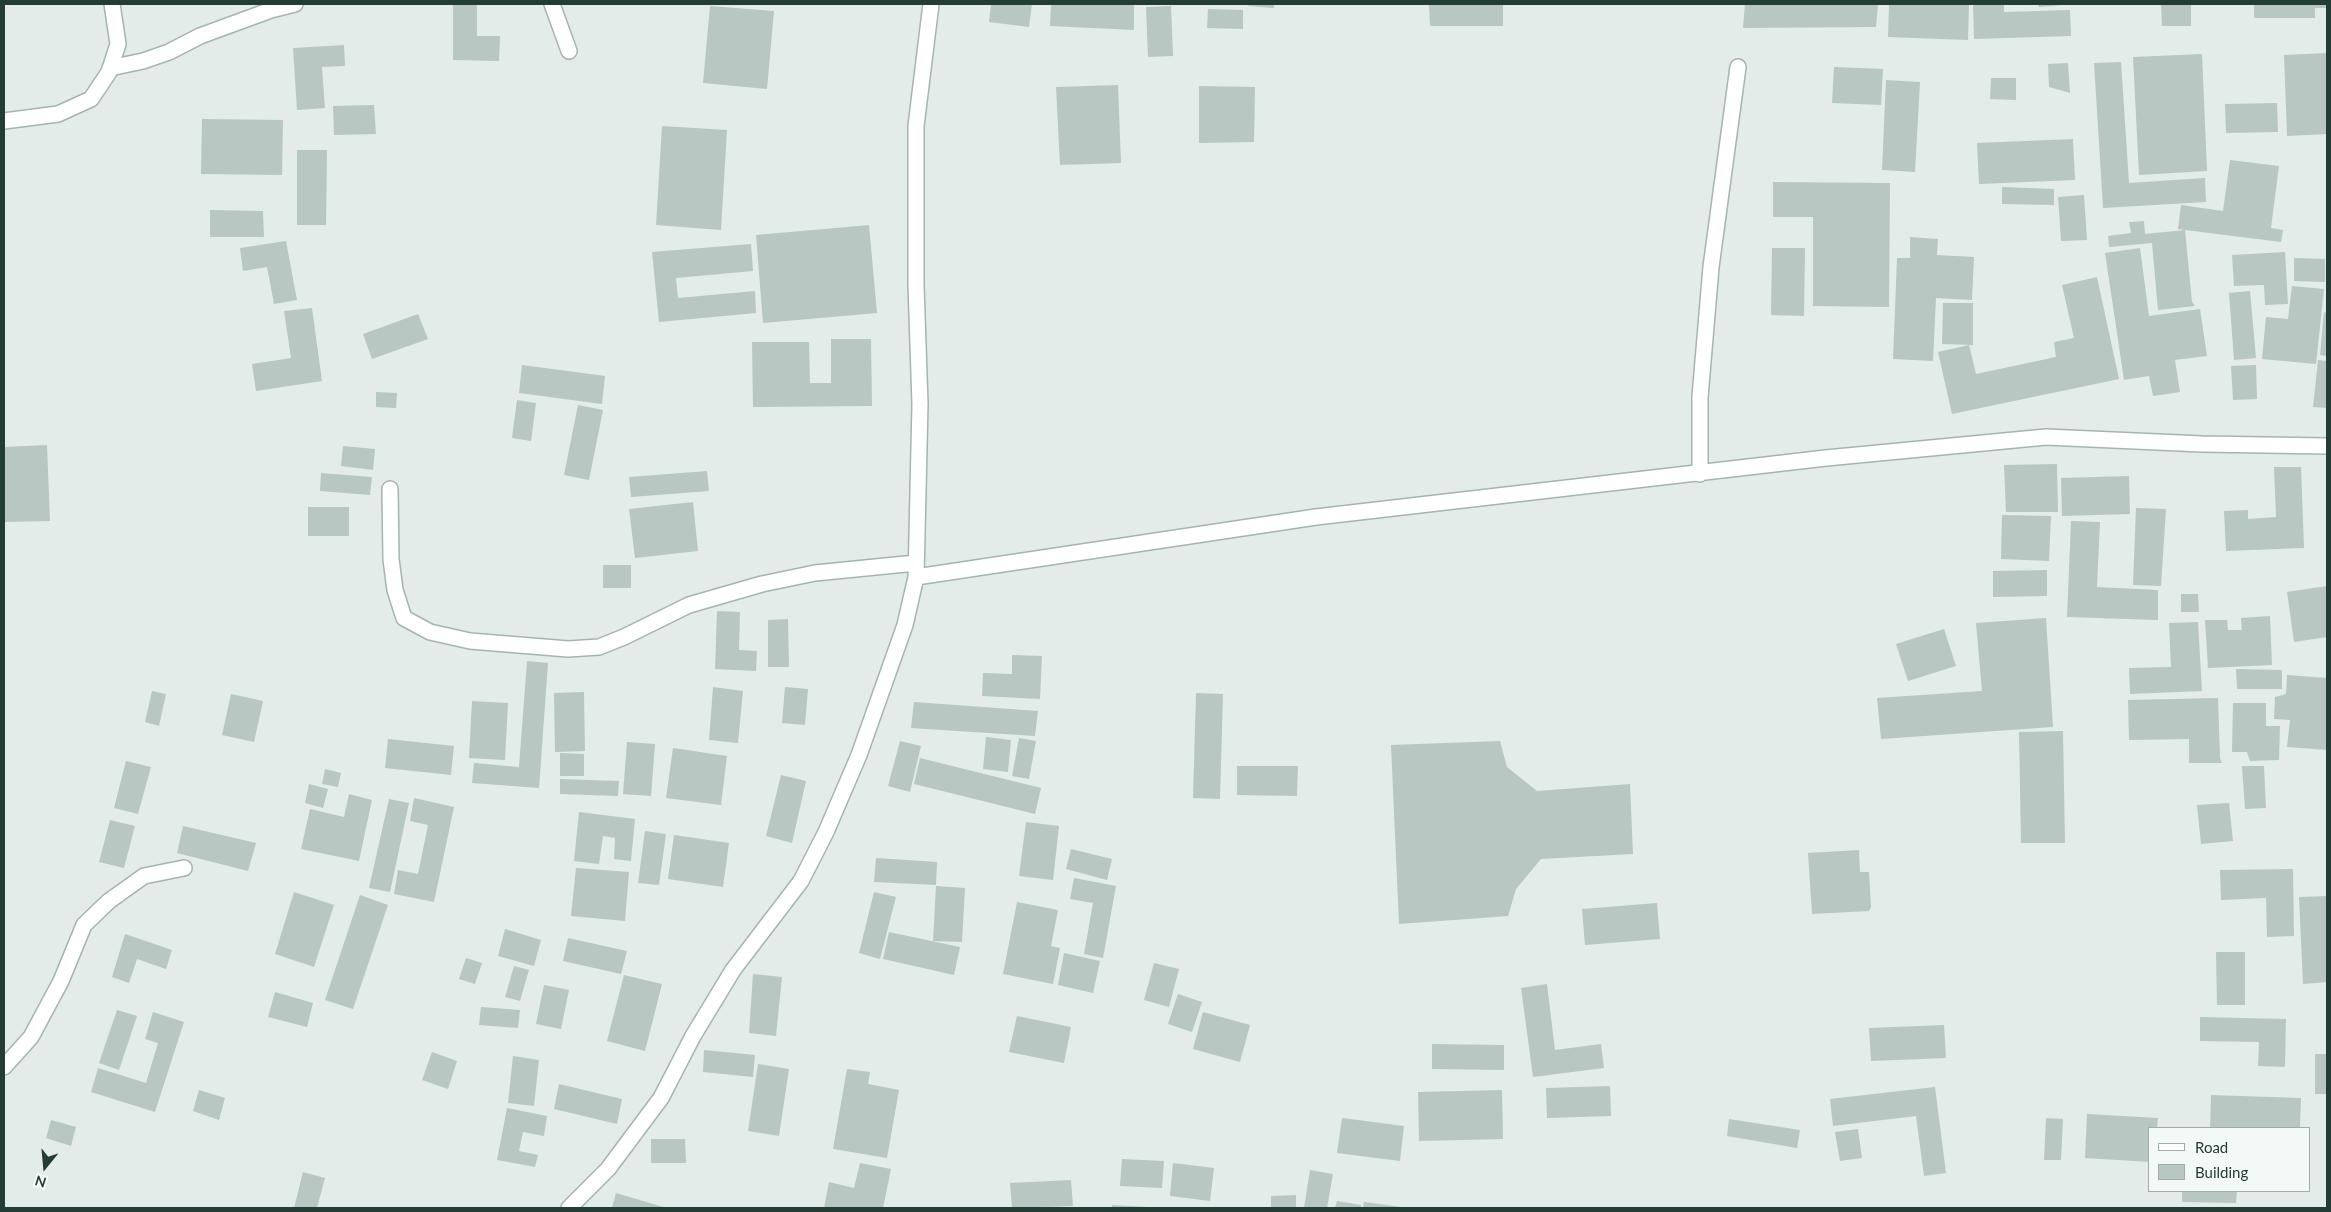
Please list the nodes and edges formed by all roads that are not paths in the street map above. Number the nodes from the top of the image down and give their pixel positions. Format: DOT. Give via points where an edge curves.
graph roads {
  1 [pos="112,4"];
  2 [pos="295,4"];
  3 [pos="552,4"];
  4 [pos="931,4"];
  5 [pos="569,51"];
  6 [pos="1738,67"];
  7 [pos="110,68"];
  8 [pos="4,121"];
  9 [pos="2327,446"];
  10 [pos="1700,474"];
  11 [pos="390,489"];
  12 [pos="916,570"];
  13 [pos="184,868"];
  14 [pos="4,1066"];
  15 [pos="569,1208"];
  1 -- 7 [label="street" via="118,44"];
  2 -- 7 [label="street" via="200,36 143,61"];
  3 -- 5 [label="street"];
  4 -- 12 [label="street" via="916,126 920,404"];
  6 -- 10 [label="street" via="1711,267 1700,397"];
  7 -- 8 [label="street" via="91,99 58,114"];
  9 -- 10 [label="street" via="2046,437 1826,458"];
  10 -- 12 [label="street" via="1316,517"];
  11 -- 12 [label="street" via="391,559 395,590 404,618 430,632 470,641 568,649 600,647 689,605 762,584 815,573"];
  12 -- 15 [label="street" via="905,625 860,755 801,880 733,970 693,1036 661,1098 608,1169"];
  13 -- 14 [label="street" via="144,876 109,900 84,925 61,981 31,1037"];
}
